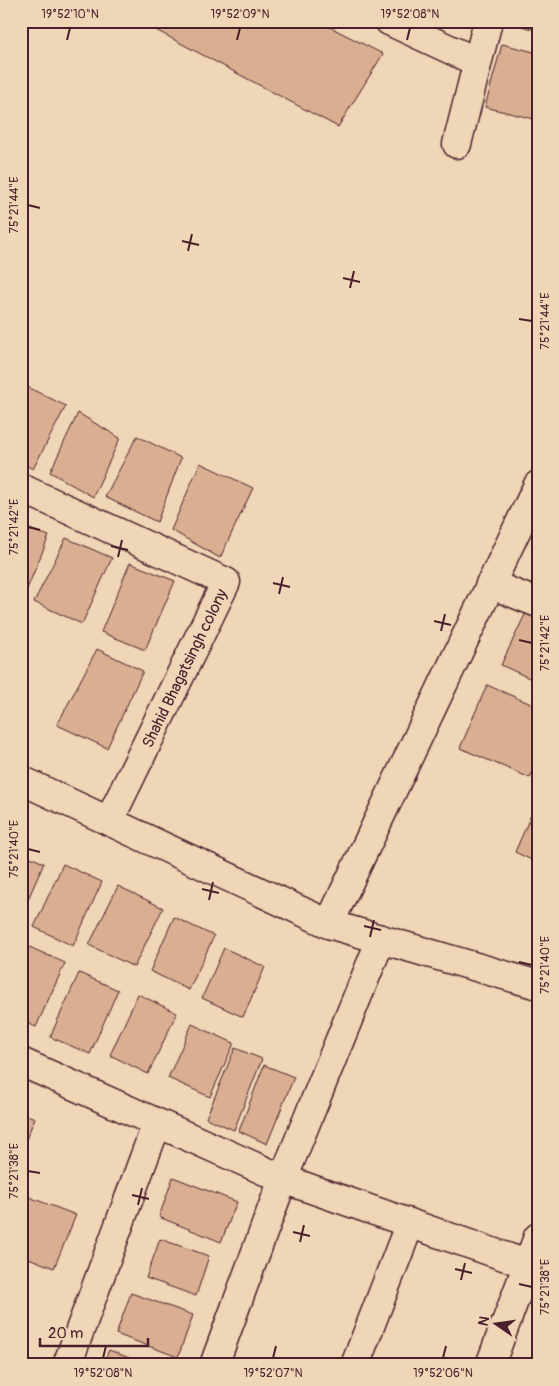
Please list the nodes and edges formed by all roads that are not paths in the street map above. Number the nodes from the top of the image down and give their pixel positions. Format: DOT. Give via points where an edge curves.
graph roads {
  1 [pos="389,21"];
  2 [pos="488,21"];
  3 [pos="477,62"];
  4 [pos="457,144"];
  5 [pos="538,485"];
  6 [pos="21,488"];
  7 [pos="490,584"];
  8 [pos="538,603"];
  9 [pos="21,780"];
  10 [pos="109,821"];
  11 [pos="329,924"];
  12 [pos="381,939"];
  13 [pos="538,985"];
  14 [pos="21,1062"];
  15 [pos="157,1123"];
  16 [pos="283,1179"];
  17 [pos="410,1223"];
  18 [pos="538,1238"];
  19 [pos="533,1266"];
  20 [pos="217,1364"];
  21 [pos="66,1365"];
  22 [pos="355,1365"];
  23 [pos="490,1365"];
  1 -- 3 [label="street"];
  2 -- 3 [label="street"];
  3 -- 4 [label="street"];
  5 -- 7 [label="street"];
  6 -- 10 [label="street, Shahid Bhagatsingh colony" via="226,582"];
  7 -- 8 [label="street"];
  7 -- 11 [label="street"];
  9 -- 10 [label="street"];
  10 -- 11 [label="street"];
  11 -- 12 [label="street"];
  12 -- 13 [label="street"];
  12 -- 16 [label="street"];
  14 -- 15 [label="street"];
  15 -- 16 [label="street"];
  15 -- 21 [label="street"];
  16 -- 17 [label="street"];
  16 -- 20 [label="street"];
  17 -- 19 [label="street"];
  17 -- 22 [label="street"];
  18 -- 19 [label="street"];
  19 -- 23 [label="street"];
}
